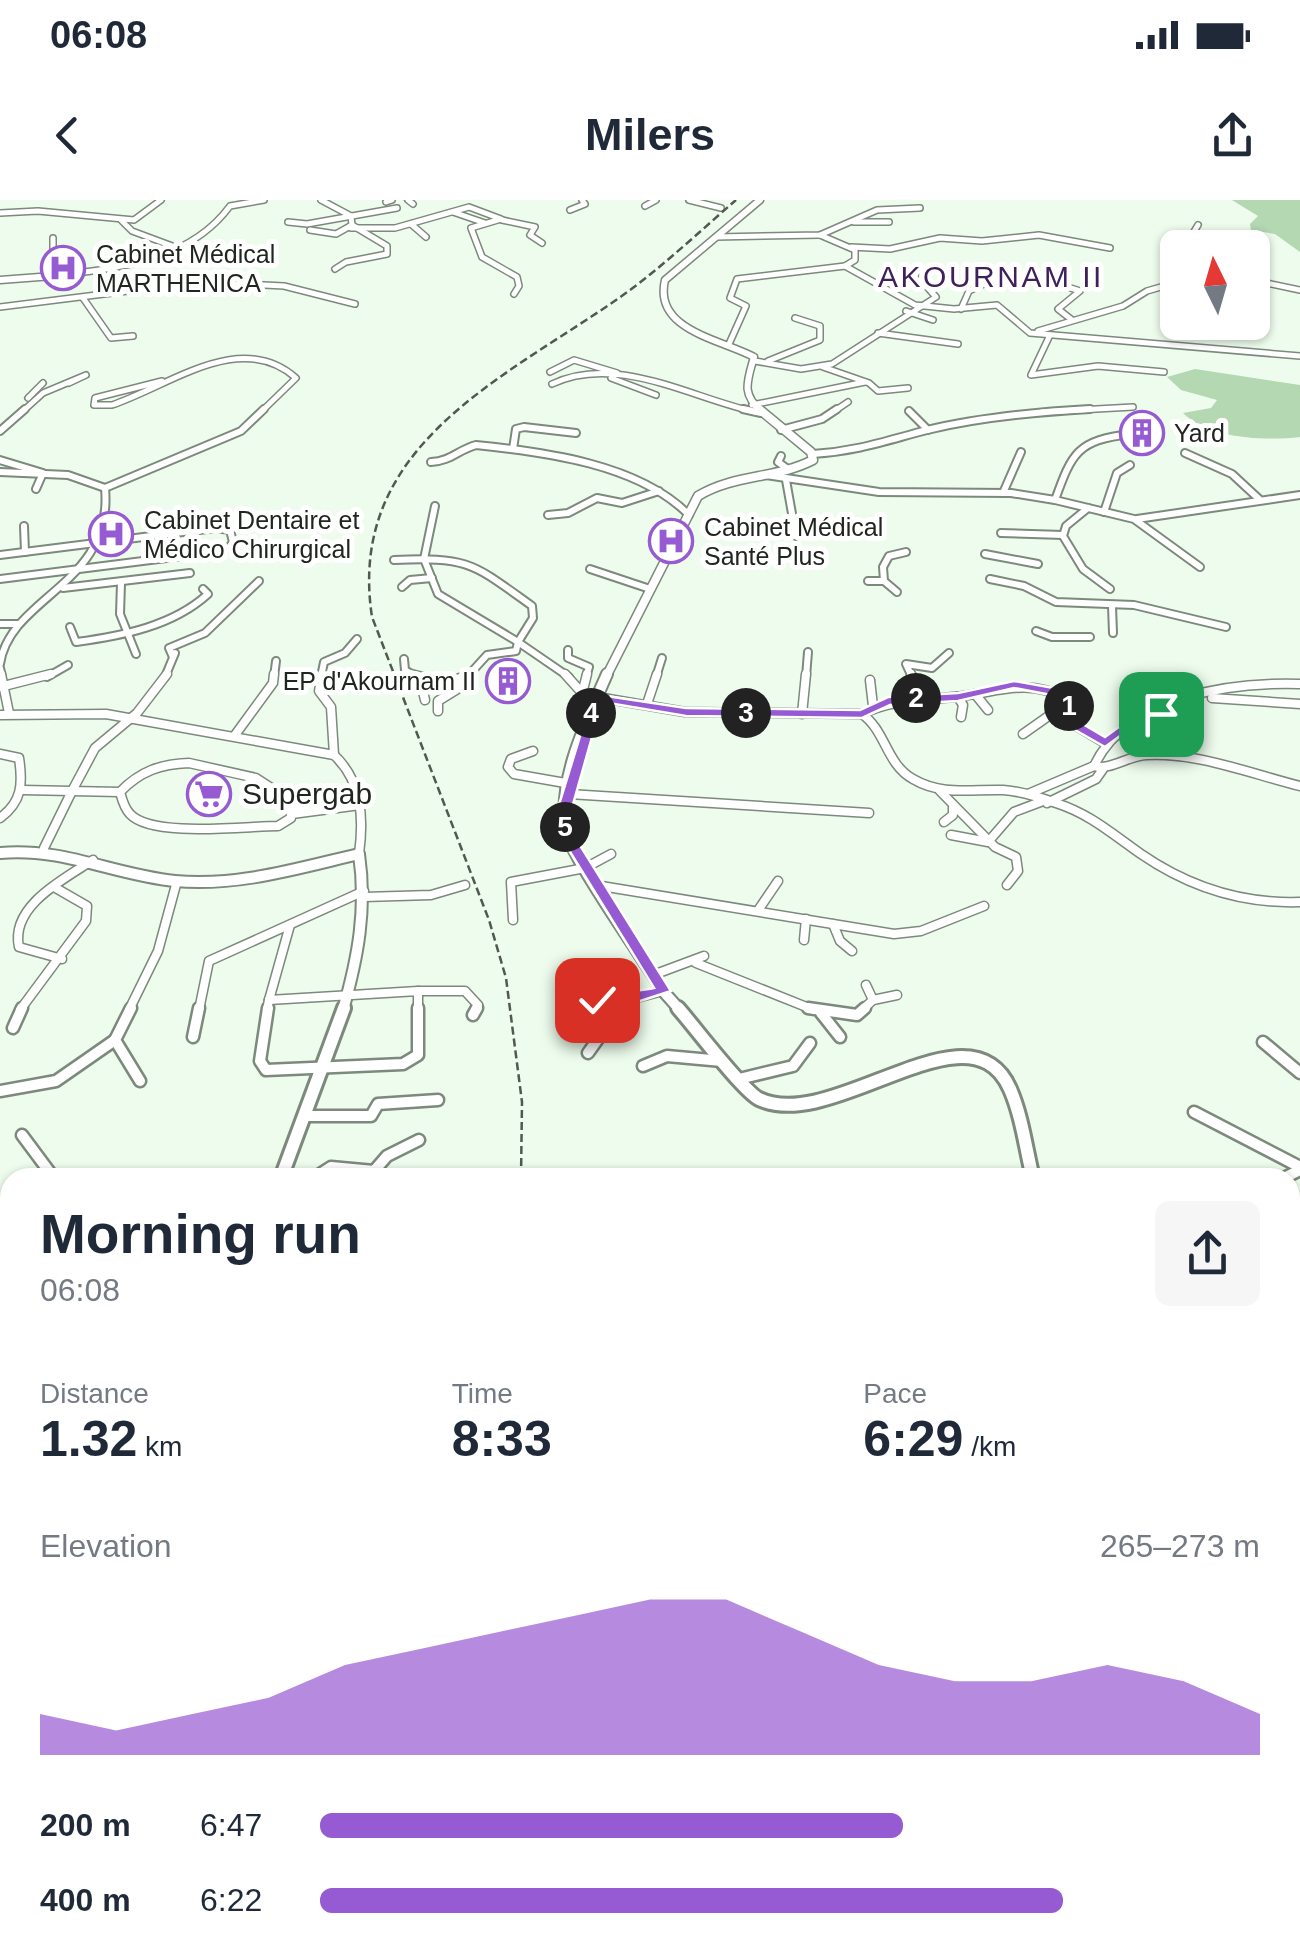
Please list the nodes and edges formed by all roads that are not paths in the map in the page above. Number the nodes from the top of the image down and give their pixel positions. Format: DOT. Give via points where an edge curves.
graph roads {
  1 [pos="161,200"];
  2 [pos="264,200"];
  3 [pos="322,200"];
  4 [pos="482,200"];
  5 [pos="582,200"];
  6 [pos="656,200"];
  7 [pos="690,200"];
  8 [pos="760,200"];
  9 [pos="241,201"];
  10 [pos="645,206"];
  11 [pos="397,208"];
  12 [pos="470,208"];
  13 [pos="721,208"];
  14 [pos="920,208"];
  15 [pos="336,209"];
  16 [pos="570,210"];
  17 [pos="450,212"];
  18 [pos="0,213"];
  19 [pos="349,215"];
  20 [pos="121,220"];
  21 [pos="502,220"];
  22 [pos="288,222"];
  23 [pos="852,222"];
  24 [pos="889,222"];
  25 [pos="297,224"];
  26 [pos="411,224"];
  27 [pos="486,224"];
  28 [pos="1198,225"];
  29 [pos="353,227"];
  30 [pos="310,230"];
  31 [pos="1195,230"];
  32 [pos="795,232"];
  33 [pos="820,235"];
  34 [pos="734,236"];
  35 [pos="426,237"];
  36 [pos="716,237"];
  37 [pos="53,238"];
  38 [pos="542,243"];
  39 [pos="174,246"];
  40 [pos="850,247"];
  41 [pos="1110,248"];
  42 [pos="845,266"];
  43 [pos="335,269"];
  44 [pos="924,270"];
  45 [pos="989,274"];
  46 [pos="53,276"];
  47 [pos="0,280"];
  48 [pos="1055,283"];
  49 [pos="1270,284"];
  50 [pos="1160,287"];
  51 [pos="1300,290"];
  52 [pos="514,294"];
  53 [pos="82,298"];
  54 [pos="355,304"];
  55 [pos="918,304"];
  56 [pos="963,306"];
  57 [pos="0,307"];
  58 [pos="907,314"];
  59 [pos="795,318"];
  60 [pos="933,320"];
  61 [pos="1072,320"];
  62 [pos="878,333"];
  63 [pos="1030,333"];
  64 [pos="1050,335"];
  65 [pos="133,336"];
  66 [pos="729,344"];
  67 [pos="958,344"];
  68 [pos="1300,356"];
  69 [pos="755,361"];
  70 [pos="768,361"];
  71 [pos="822,367"];
  72 [pos="550,372"];
  73 [pos="1164,372"];
  74 [pos="617,373"];
  75 [pos="162,381"];
  76 [pos="865,382"];
  77 [pos="44,383"];
  78 [pos="69,383"];
  79 [pos="552,384"];
  80 [pos="908,388"];
  81 [pos="656,395"];
  82 [pos="848,402"];
  83 [pos="752,404"];
  84 [pos="27,405"];
  85 [pos="1133,407"];
  86 [pos="909,411"];
  87 [pos="761,413"];
  88 [pos="4,424"];
  89 [pos="781,430"];
  90 [pos="928,430"];
  91 [pos="576,433"];
  92 [pos="1131,434"];
  93 [pos="513,449"];
  94 [pos="1021,452"];
  95 [pos="1186,453"];
  96 [pos="813,454"];
  97 [pos="781,456"];
  98 [pos="0,460"];
  99 [pos="431,462"];
  100 [pos="1130,465"];
  101 [pos="789,470"];
  102 [pos="0,472"];
  103 [pos="20,474"];
  104 [pos="43,474"];
  105 [pos="766,475"];
  106 [pos="786,480"];
  107 [pos="0,481"];
  108 [pos="105,488"];
  109 [pos="36,489"];
  110 [pos="661,490"];
  111 [pos="1003,493"];
  112 [pos="1300,495"];
  113 [pos="1258,499"];
  114 [pos="1055,500"];
  115 [pos="436,506"];
  116 [pos="1088,508"];
  117 [pos="1104,512"];
  118 [pos="548,514"];
  119 [pos="689,515"];
  120 [pos="1134,519"];
  121 [pos="24,526"];
  122 [pos="1001,533"];
  123 [pos="1064,534"];
  124 [pos="796,536"];
  125 [pos="96,543"];
  126 [pos="25,552"];
  127 [pos="906,552"];
  128 [pos="985,554"];
  129 [pos="0,555"];
  130 [pos="424,559"];
  131 [pos="394,560"];
  132 [pos="1038,564"];
  133 [pos="83,568"];
  134 [pos="1200,568"];
  135 [pos="590,569"];
  136 [pos="190,573"];
  137 [pos="0,578"];
  138 [pos="432,578"];
  139 [pos="990,579"];
  140 [pos="259,580"];
  141 [pos="868,581"];
  142 [pos="884,581"];
  143 [pos="121,583"];
  144 [pos="402,587"];
  145 [pos="63,588"];
  146 [pos="203,589"];
  147 [pos="650,589"];
  148 [pos="1110,589"];
  149 [pos="897,592"];
  150 [pos="1112,606"];
  151 [pos="0,624"];
  152 [pos="19,624"];
  153 [pos="70,627"];
  154 [pos="1226,627"];
  155 [pos="1036,631"];
  156 [pos="126,633"];
  157 [pos="1113,634"];
  158 [pos="1090,637"];
  159 [pos="357,638"];
  160 [pos="518,642"];
  161 [pos="1,650"];
  162 [pos="568,650"];
  163 [pos="808,652"];
  164 [pos="949,653"];
  165 [pos="136,654"];
  166 [pos="539,655"];
  167 [pos="662,658"];
  168 [pos="276,660"];
  169 [pos="404,660"];
  170 [pos="480,660"];
  171 [pos="68,665"];
  172 [pos="0,666"];
  173 [pos="461,680"];
  174 [pos="870,680"];
  175 [pos="434,682"];
  176 [pos="1300,684"];
  177 [pos="2,687"];
  178 [pos="583,690"];
  179 [pos="974,694"];
  180 [pos="958,697"];
  181 [pos="923,698"];
  182 [pos="1196,698"];
  183 [pos="424,700"];
  184 [pos="595,701"];
  185 [pos="647,704"];
  186 [pos="1300,704"];
  187 [pos="874,706"];
  188 [pos="988,710"];
  189 [pos="1157,710"];
  190 [pos="438,711"];
  191 [pos="4,714"];
  192 [pos="802,714"];
  193 [pos="862,714"];
  194 [pos="1058,715"];
  195 [pos="961,717"];
  196 [pos="132,718"];
  197 [pos="1024,734"];
  198 [pos="1121,734"];
  199 [pos="235,735"];
  200 [pos="1105,743"];
  201 [pos="532,751"];
  202 [pos="0,754"];
  203 [pos="1153,754"];
  204 [pos="1169,754"];
  205 [pos="334,755"];
  206 [pos="1098,768"];
  207 [pos="1300,786"];
  208 [pos="570,789"];
  209 [pos="22,790"];
  210 [pos="72,791"];
  211 [pos="940,791"];
  212 [pos="120,792"];
  213 [pos="1028,794"];
  214 [pos="359,801"];
  215 [pos="1045,802"];
  216 [pos="953,808"];
  217 [pos="292,810"];
  218 [pos="870,813"];
  219 [pos="0,818"];
  220 [pos="944,822"];
  221 [pos="991,835"];
  222 [pos="951,836"];
  223 [pos="44,848"];
  224 [pos="0,853"];
  225 [pos="359,854"];
  226 [pos="610,854"];
  227 [pos="94,860"];
  228 [pos="585,868"];
  229 [pos="178,881"];
  230 [pos="778,881"];
  231 [pos="595,884"];
  232 [pos="465,885"];
  233 [pos="1007,885"];
  234 [pos="54,887"];
  235 [pos="364,894"];
  236 [pos="1300,902"];
  237 [pos="984,906"];
  238 [pos="760,909"];
  239 [pos="806,919"];
  240 [pos="513,920"];
  241 [pos="833,924"];
  242 [pos="290,925"];
  243 [pos="804,940"];
  244 [pos="852,951"];
  245 [pos="62,959"];
  246 [pos="653,975"];
  247 [pos="866,986"];
  248 [pos="418,991"];
  249 [pos="664,991"];
  250 [pos="347,994"];
  251 [pos="897,994"];
  252 [pos="270,1000"];
  253 [pos="625,1000"];
  254 [pos="873,1000"];
  255 [pos="821,1013"];
  256 [pos="473,1015"];
  257 [pos="13,1028"];
  258 [pos="192,1036"];
  259 [pos="840,1038"];
  260 [pos="115,1040"];
  261 [pos="596,1040"];
  262 [pos="1263,1042"];
  263 [pos="810,1043"];
  264 [pos="588,1054"];
  265 [pos="1300,1058"];
  266 [pos="722,1061"];
  267 [pos="1287,1062"];
  268 [pos="644,1066"];
  269 [pos="322,1070"];
  270 [pos="1300,1073"];
  271 [pos="739,1079"];
  272 [pos="140,1081"];
  273 [pos="0,1091"];
  274 [pos="438,1100"];
  275 [pos="1194,1112"];
  276 [pos="306,1116"];
  277 [pos="22,1135"];
  278 [pos="419,1140"];
  279 [pos="47,1168"];
  280 [pos="286,1168"];
  281 [pos="380,1168"];
  282 [pos="1030,1168"];
  283 [pos="1298,1168"];
  1 -- 20 [label="street" via="142,218"];
  2 -- 9 [label="street"];
  3 -- 15 [label="street"];
  4 -- 12 [label="street"];
  5 -- 16 [label="street"];
  6 -- 10 [label="street"];
  7 -- 13 [label="street"];
  8 -- 36 [label="street"];
  9 -- 39 [label="street" via="213,229"];
  11 -- 19 [label="street"];
  12 -- 17 [label="street"];
  12 -- 21 [label="street"];
  14 -- 23 [label="street" via="877,210"];
  15 -- 19 [label="street"];
  15 -- 25 [label="street"];
  17 -- 26 [label="street"];
  17 -- 27 [label="street"];
  18 -- 20 [label="street"];
  19 -- 25 [label="street"];
  19 -- 29 [label="street"];
  20 -- 39 [label="street" via="132,231"];
  21 -- 27 [label="street"];
  21 -- 38 [label="street" via="535,227 530,235"];
  22 -- 25 [label="street"];
  23 -- 24 [label="street"];
  23 -- 33 [label="street"];
  26 -- 29 [label="street"];
  26 -- 35 [label="street"];
  27 -- 52 [label="street" via="471,228 474,242 482,257 517,277"];
  28 -- 31 [label="street"];
  29 -- 30 [label="street" via="332,234"];
  29 -- 43 [label="street" via="382,241 387,254"];
  32 -- 34 [label="street"];
  33 -- 34 [label="street"];
  33 -- 40 [label="street"];
  34 -- 36 [label="street"];
  36 -- 66 [label="street" via="666,280 661,297 682,324"];
  37 -- 46 [label="street"];
  39 -- 46 [label="street" via="131,268"];
  40 -- 41 [label="street" via="890,250 940,238 1040,235"];
  40 -- 42 [label="street" via="856,258"];
  42 -- 55 [label="street"];
  42 -- 66 [label="street" via="737,279 730,298 746,306"];
  44 -- 55 [label="street" via="921,280 937,295"];
  45 -- 56 [label="street"];
  46 -- 47 [label="street"];
  48 -- 61 [label="street" via="1080,291 1058,309"];
  49 -- 51 [label="street"];
  50 -- 61 [label="street"];
  53 -- 54 [label="street" via="200,282 284,286"];
  53 -- 57 [label="street"];
  53 -- 65 [label="street" via="110,337"];
  55 -- 56 [label="street"];
  55 -- 58 [label="street"];
  56 -- 63 [label="street" via="999,306"];
  58 -- 60 [label="street"];
  58 -- 62 [label="street"];
  59 -- 70 [label="street" via="820,326 820,340"];
  61 -- 63 [label="street"];
  62 -- 67 [label="street"];
  62 -- 71 [label="street"];
  63 -- 64 [label="street"];
  64 -- 68 [label="street"];
  64 -- 73 [label="street" via="1030,375 1098,366"];
  66 -- 69 [label="street"];
  69 -- 70 [label="street"];
  69 -- 83 [label="street" via="745,389"];
  70 -- 71 [label="street"];
  71 -- 76 [label="street"];
  72 -- 74 [label="street" via="570,360"];
  74 -- 79 [label="street" via="573,374"];
  74 -- 81 [label="street" via="611,378 616,383"];
  74 -- 87 [label="street"];
  75 -- 75 [label="street" via="122,404 94,405 104,393"];
  75 -- 108 [label="street" via="256,358 284,365 296,378 242,431"];
  76 -- 80 [label="street" via="878,391"];
  76 -- 83 [label="street"];
  77 -- 84 [label="street"];
  78 -- 84 [label="street"];
  82 -- 89 [label="street"];
  83 -- 87 [label="street"];
  84 -- 88 [label="street"];
  85 -- 90 [label="street" via="1068,408"];
  86 -- 90 [label="street"];
  87 -- 89 [label="street"];
  89 -- 96 [label="street"];
  90 -- 96 [label="street" via="860,451"];
  91 -- 93 [label="street" via="520,427"];
  92 -- 114 [label="street" via="1105,437 1078,452 1064,468"];
  93 -- 99 [label="street" via="469,446 450,461"];
  93 -- 110 [label="street"];
  94 -- 111 [label="street"];
  95 -- 113 [label="street" via="1232,474"];
  96 -- 101 [label="street" via="811,462"];
  97 -- 101 [label="street" via="778,462"];
  98 -- 104 [label="street"];
  100 -- 117 [label="street" via="1117,473"];
  101 -- 105 [label="street"];
  102 -- 103 [label="street"];
  103 -- 104 [label="street"];
  103 -- 107 [label="street"];
  104 -- 108 [label="street" via="76,476"];
  104 -- 109 [label="street"];
  105 -- 106 [label="street"];
  105 -- 119 [label="street" via="706,490"];
  106 -- 111 [label="street" via="879,492"];
  106 -- 124 [label="street"];
  108 -- 125 [label="street" via="108,508"];
  110 -- 118 [label="street" via="622,502 597,498 568,514"];
  110 -- 119 [label="street" via="682,502"];
  111 -- 114 [label="street"];
  112 -- 113 [label="street"];
  113 -- 120 [label="street"];
  114 -- 116 [label="street"];
  115 -- 130 [label="street"];
  116 -- 117 [label="street"];
  116 -- 123 [label="street"];
  117 -- 120 [label="street"];
  119 -- 147 [label="street"];
  120 -- 134 [label="street"];
  121 -- 126 [label="street"];
  122 -- 123 [label="street"];
  123 -- 148 [label="street" via="1081,566"];
  125 -- 126 [label="street"];
  125 -- 133 [label="street"];
  125 -- 133 [label="street" via="214,528 230,530 233,542 214,552"];
  126 -- 129 [label="street"];
  127 -- 142 [label="street" via="890,556"];
  128 -- 132 [label="street"];
  130 -- 131 [label="street"];
  130 -- 138 [label="street"];
  130 -- 160 [label="street" via="471,563 527,602 533,618"];
  133 -- 137 [label="street"];
  133 -- 145 [label="street"];
  135 -- 147 [label="street"];
  136 -- 143 [label="street"];
  138 -- 144 [label="street"];
  138 -- 160 [label="street" via="446,600"];
  139 -- 150 [label="street" via="1056,602"];
  140 -- 196 [label="street" via="205,633 169,648 174,655 167,674"];
  141 -- 142 [label="street"];
  142 -- 149 [label="street"];
  143 -- 145 [label="street"];
  143 -- 156 [label="street"];
  145 -- 152 [label="street"];
  146 -- 156 [label="street" via="208,594 195,608"];
  147 -- 184 [label="street"];
  150 -- 154 [label="street"];
  150 -- 157 [label="street"];
  151 -- 152 [label="street"];
  152 -- 161 [label="street"];
  153 -- 156 [label="street" via="76,642"];
  155 -- 158 [label="street"];
  156 -- 165 [label="street"];
  159 -- 205 [label="street" via="322,669 320,692 331,706"];
  160 -- 166 [label="street"];
  160 -- 170 [label="street" via="516,651"];
  161 -- 172 [label="street"];
  162 -- 178 [label="street" via="568,658 589,666"];
  163 -- 192 [label="street"];
  164 -- 181 [label="street" via="932,668 906,664"];
  166 -- 170 [label="street"];
  166 -- 178 [label="street"];
  167 -- 185 [label="street"];
  168 -- 199 [label="street" via="273,683"];
  169 -- 175 [label="street" via="408,674"];
  170 -- 173 [label="street"];
  171 -- 177 [label="street" via="46,678"];
  172 -- 177 [label="street"];
  173 -- 175 [label="street"];
  173 -- 190 [label="street" via="438,701"];
  174 -- 187 [label="street"];
  175 -- 183 [label="street" via="420,683"];
  176 -- 182 [label="street" via="1257,682"];
  177 -- 191 [label="street"];
  178 -- 184 [label="street"];
  179 -- 180 [label="street"];
  179 -- 188 [label="street"];
  179 -- 194 [label="street" via="1014,684 1056,691 1070,704"];
  180 -- 181 [label="street"];
  180 -- 195 [label="street"];
  181 -- 187 [label="street"];
  182 -- 186 [label="street"];
  182 -- 189 [label="street"];
  184 -- 185 [label="street"];
  184 -- 208 [label="street"];
  185 -- 192 [label="street" via="686,712"];
  187 -- 193 [label="street"];
  189 -- 198 [label="street"];
  189 -- 204 [label="street"];
  191 -- 196 [label="street"];
  192 -- 193 [label="street"];
  193 -- 211 [label="street" via="870,718 890,764"];
  194 -- 197 [label="street"];
  194 -- 200 [label="street"];
  196 -- 199 [label="street"];
  196 -- 210 [label="street" via="95,748"];
  198 -- 200 [label="street"];
  198 -- 203 [label="street"];
  199 -- 205 [label="street"];
  200 -- 206 [label="street"];
  201 -- 208 [label="street" via="510,760 508,768"];
  202 -- 209 [label="street" via="19,758"];
  203 -- 204 [label="street"];
  203 -- 206 [label="street"];
  204 -- 207 [label="street"];
  205 -- 214 [label="street"];
  206 -- 213 [label="street"];
  206 -- 215 [label="street" via="1096,779"];
  208 -- 218 [label="street"];
  208 -- 228 [label="street" via="566,834"];
  209 -- 210 [label="street"];
  209 -- 219 [label="street"];
  210 -- 212 [label="street"];
  210 -- 223 [label="street"];
  211 -- 213 [label="street"];
  211 -- 216 [label="street"];
  212 -- 217 [label="street" via="134,818 162,824 278,826"];
  212 -- 217 [label="street" via="148,768 189,763 260,780 283,793"];
  213 -- 215 [label="street"];
  214 -- 217 [label="street"];
  214 -- 225 [label="street"];
  215 -- 221 [label="street" via="1014,812"];
  215 -- 236 [label="street" via="1095,818 1133,848 1228,898"];
  216 -- 220 [label="street"];
  216 -- 221 [label="street"];
  221 -- 222 [label="street" via="986,843"];
  221 -- 233 [label="street" via="995,847 1016,856 1018,871"];
  223 -- 224 [label="street"];
  223 -- 227 [label="street"];
  225 -- 229 [label="street" via="267,876"];
  225 -- 235 [label="street"];
  226 -- 228 [label="street"];
  227 -- 229 [label="street"];
  227 -- 234 [label="street"];
  228 -- 231 [label="street"];
  228 -- 240 [label="street" via="511,882"];
  229 -- 260 [label="street" via="158,950"];
  230 -- 238 [label="street"];
  231 -- 238 [label="street"];
  231 -- 246 [label="street"];
  232 -- 235 [label="street" via="431,895"];
  234 -- 245 [label="street" via="88,912"];
  234 -- 245 [label="street" via="30,908 15,941"];
  235 -- 242 [label="street"];
  235 -- 250 [label="street"];
  237 -- 241 [label="street" via="908,934"];
  238 -- 239 [label="street"];
  239 -- 241 [label="street"];
  239 -- 243 [label="street"];
  241 -- 244 [label="street"];
  242 -- 252 [label="street"];
  242 -- 258 [label="street" via="205,965"];
  245 -- 257 [label="street" via="18,1012"];
  246 -- 249 [label="street"];
  246 -- 255 [label="street" via="700,959"];
  247 -- 254 [label="street"];
  248 -- 250 [label="street"];
  248 -- 256 [label="street" via="466,991 478,1005"];
  248 -- 269 [label="street" via="414,1060"];
  249 -- 253 [label="street"];
  249 -- 266 [label="street"];
  250 -- 252 [label="street"];
  250 -- 269 [label="street"];
  251 -- 254 [label="street"];
  252 -- 269 [label="street" via="260,1061 266,1070"];
  253 -- 261 [label="street"];
  253 -- 261 [label="street" via="588,1005"];
  254 -- 255 [label="street" via="858,1015"];
  255 -- 259 [label="street"];
  260 -- 272 [label="street"];
  260 -- 273 [label="street" via="56,1080"];
  261 -- 264 [label="street"];
  262 -- 267 [label="street"];
  263 -- 271 [label="street" via="793,1066"];
  265 -- 267 [label="street"];
  266 -- 268 [label="street" via="668,1056"];
  266 -- 271 [label="street"];
  267 -- 270 [label="street"];
  269 -- 276 [label="street"];
  271 -- 282 [label="street" via="771,1103 815,1105 944,1057 976,1055 1011,1090"];
  274 -- 276 [label="street" via="378,1104 372,1116"];
  275 -- 283 [label="street"];
  276 -- 280 [label="street"];
  277 -- 279 [label="street"];
  278 -- 281 [label="street" via="387,1156"];
}
